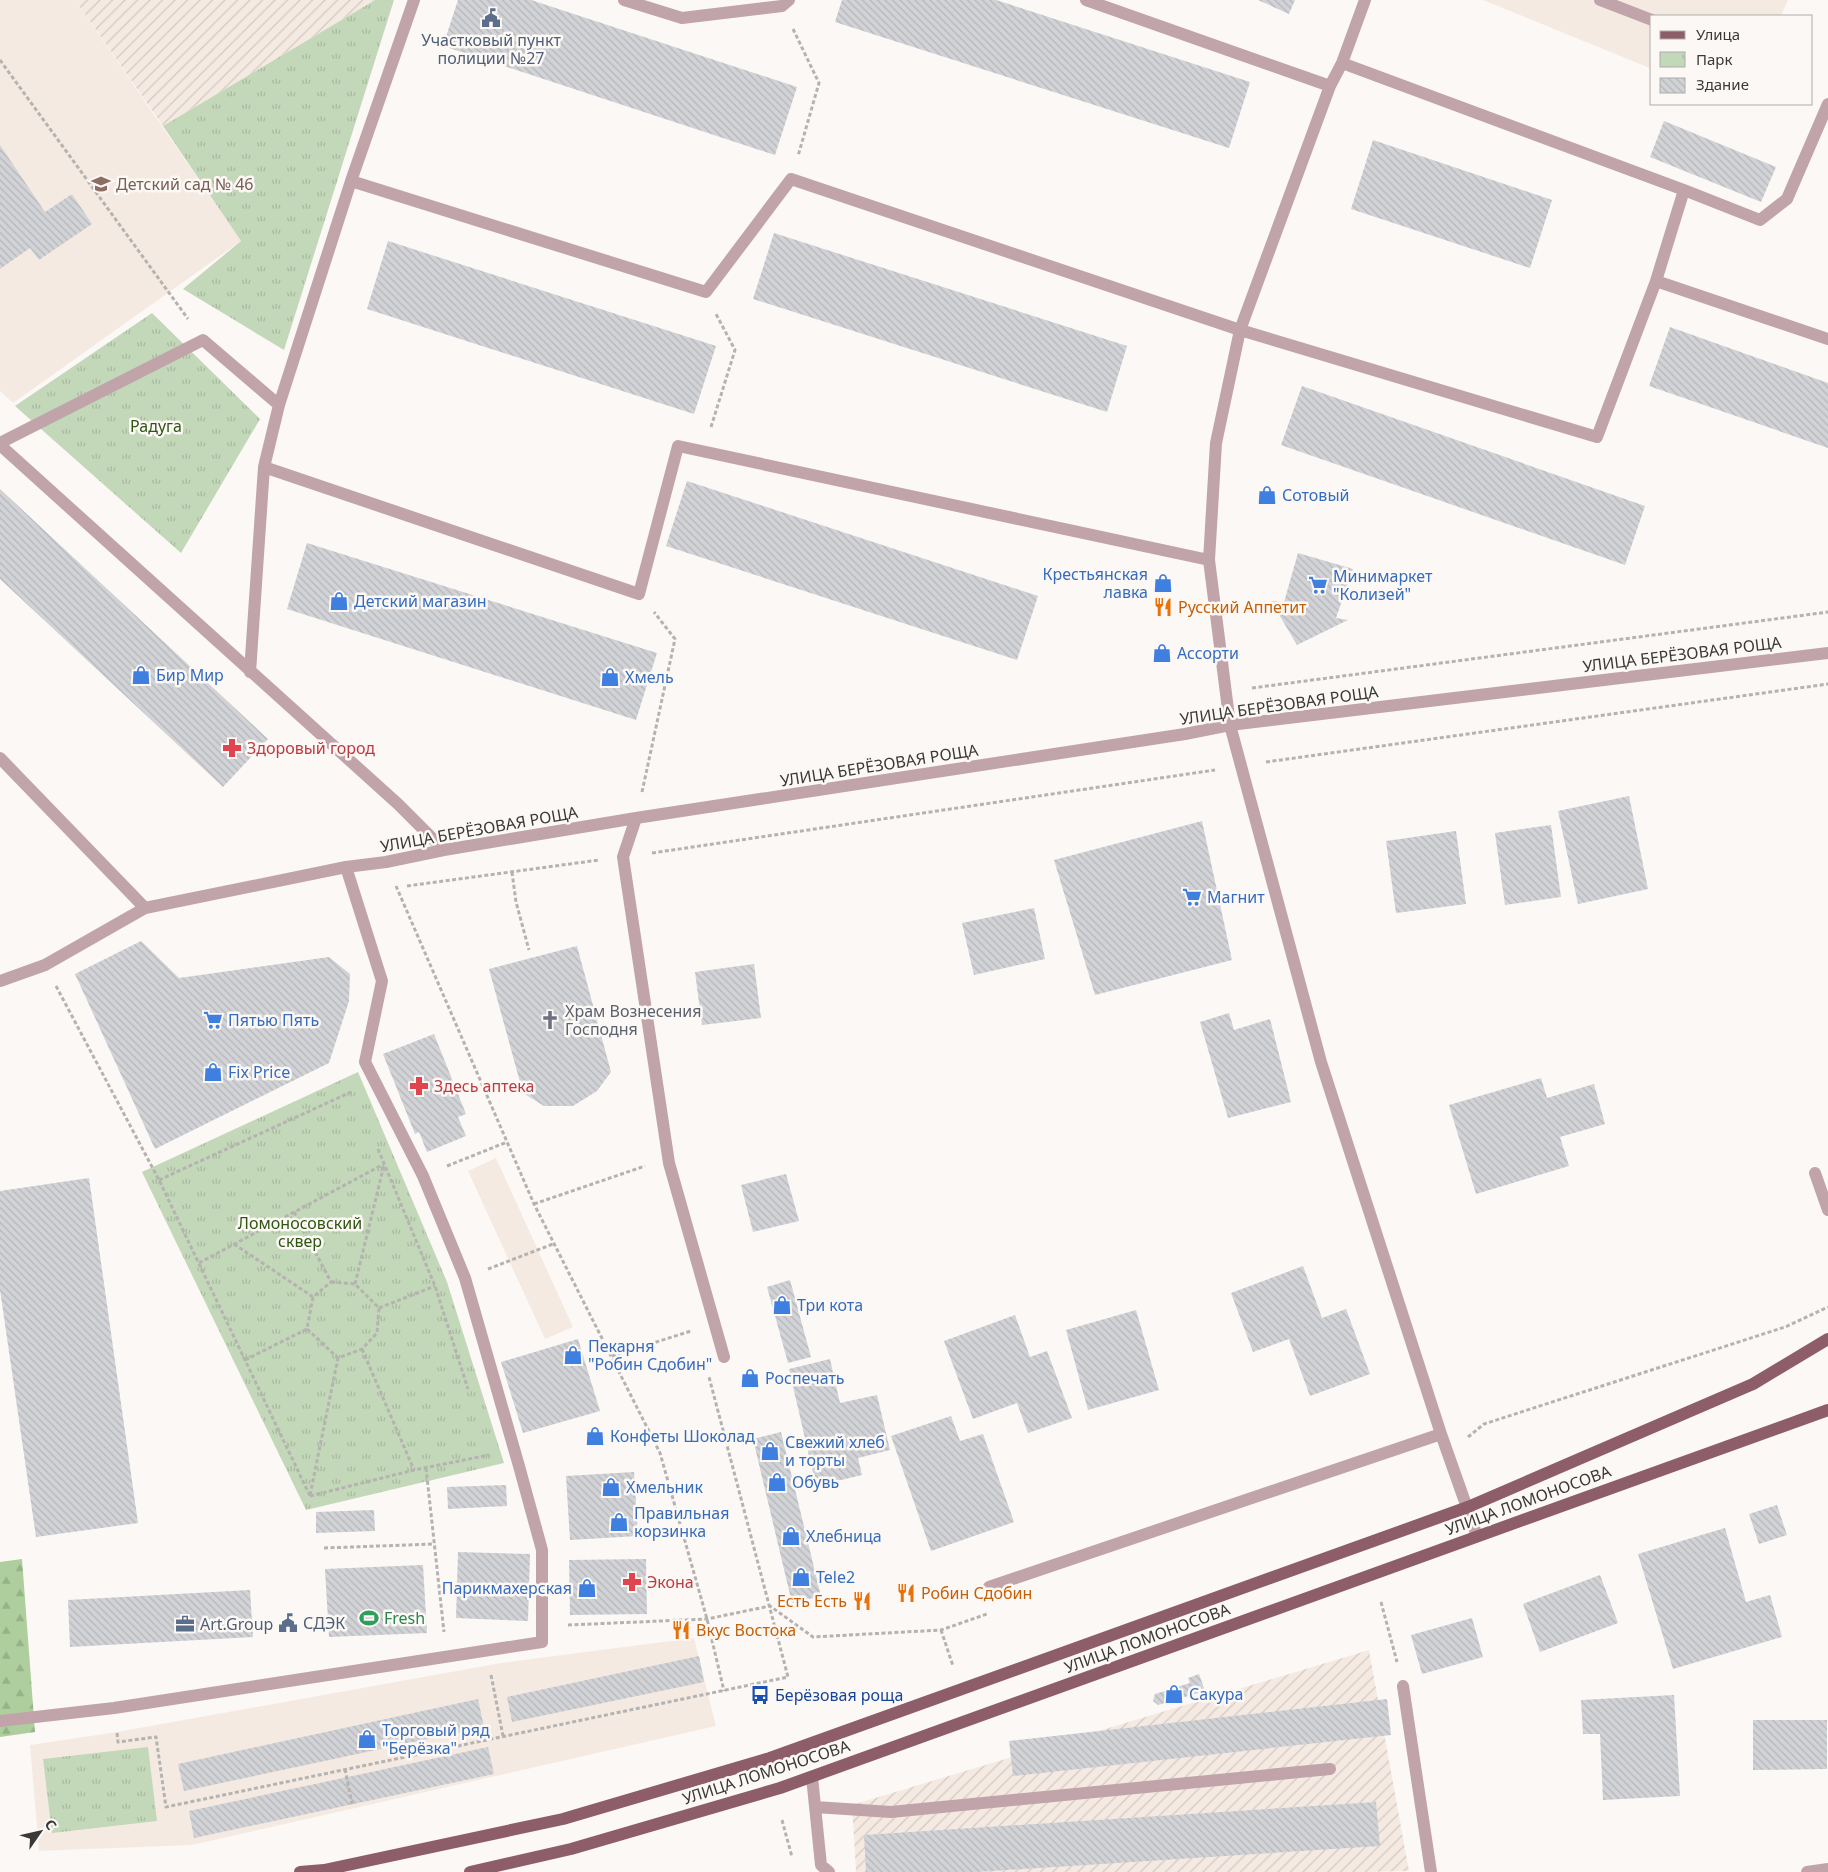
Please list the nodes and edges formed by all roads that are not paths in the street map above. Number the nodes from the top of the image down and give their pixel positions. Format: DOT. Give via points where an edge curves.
graph roads {
  1 [pos="414,0"];
  2 [pos="624,0"];
  3 [pos="1086,0"];
  4 [pos="1365,0"];
  5 [pos="1600,0"];
  6 [pos="785,3"];
  7 [pos="1650,19"];
  8 [pos="1342,63"];
  9 [pos="1330,86"];
  10 [pos="1828,104"];
  11 [pos="351,180"];
  12 [pos="1684,190"];
  13 [pos="1656,281"];
  14 [pos="1240,330"];
  15 [pos="1828,340"];
  16 [pos="279,404"];
  17 [pos="0,444"];
  18 [pos="264,467"];
  19 [pos="1208,560"];
  20 [pos="1828,653"];
  21 [pos="250,672"];
  22 [pos="1230,725"];
  23 [pos="0,758"];
  24 [pos="636,818"];
  25 [pos="444,850"];
  26 [pos="346,867"];
  27 [pos="145,908"];
  28 [pos="0,981"];
  29 [pos="1815,1173"];
  30 [pos="1828,1210"];
  31 [pos="1828,1339"];
  32 [pos="724,1357"];
  33 [pos="1828,1410"];
  34 [pos="1441,1434"];
  35 [pos="1468,1506"];
  36 [pos="1478,1536"];
  37 [pos="989,1587"];
  38 [pos="1403,1686"];
  39 [pos="0,1721"];
  40 [pos="1330,1769"];
  41 [pos="812,1777"];
  42 [pos="815,1807"];
  43 [pos="1828,1869"];
  44 [pos="478,1871"];
  45 [pos="300,1872"];
  46 [pos="829,1872"];
  47 [pos="1430,1872"];
  48 [pos="1807,1872"];
  1 -- 11 [label="street"];
  2 -- 6 [label="street" via="682,18"];
  3 -- 9 [label="street"];
  4 -- 8 [label="street"];
  5 -- 7 [label="street"];
  8 -- 9 [label="street"];
  8 -- 12 [label="street"];
  9 -- 14 [label="street"];
  10 -- 12 [label="street" via="1787,199 1760,220"];
  11 -- 14 [label="street" via="706,292 792,178"];
  11 -- 16 [label="street"];
  12 -- 13 [label="street"];
  13 -- 14 [label="street" via="1597,437"];
  13 -- 15 [label="street"];
  14 -- 19 [label="street" via="1216,443"];
  16 -- 17 [label="street" via="203,340"];
  16 -- 18 [label="street"];
  17 -- 21 [label="street"];
  18 -- 19 [label="street" via="639,594 678,446"];
  18 -- 21 [label="street"];
  19 -- 22 [label="street"];
  20 -- 22 [label="street, УЛИЦА БЕРЁЗОВАЯ РОЩА"];
  21 -- 25 [label="street" via="398,804"];
  22 -- 24 [label="street, УЛИЦА БЕРЁЗОВАЯ РОЩА"];
  22 -- 34 [label="street" via="1321,1062"];
  23 -- 27 [label="street"];
  24 -- 25 [label="street, УЛИЦА БЕРЁЗОВАЯ РОЩА"];
  24 -- 32 [label="street" via="623,857 669,1163"];
  25 -- 26 [label="street, УЛИЦА БЕРЁЗОВАЯ РОЩА"];
  26 -- 27 [label="street, УЛИЦА БЕРЁЗОВАЯ РОЩА"];
  26 -- 39 [label="street" via="382,980 366,1062 423,1176 465,1278 542,1550 542,1642 114,1708"];
  27 -- 28 [label="street, УЛИЦА БЕРЁЗОВАЯ РОЩА" via="45,966"];
  29 -- 30 [label="street"];
  31 -- 35 [label="main road, УЛИЦА ЛОМОНОСОВА" via="1754,1384"];
  33 -- 36 [label="main road, УЛИЦА ЛОМОНОСОВА"];
  34 -- 35 [label="street"];
  34 -- 37 [label="street"];
  35 -- 36 [label="street"];
  35 -- 45 [label="main road, УЛИЦА ЛОМОНОСОВА" via="770,1758 564,1819 324,1870"];
  36 -- 41 [label="main road, УЛИЦА ЛОМОНОСОВА"];
  38 -- 47 [label="street"];
  40 -- 42 [label="street" via="891,1812"];
  41 -- 42 [label="street"];
  41 -- 44 [label="main road, УЛИЦА ЛОМОНОСОВА" via="571,1849"];
  42 -- 46 [label="street" via="821,1866"];
  43 -- 48 [label="street"];
}
